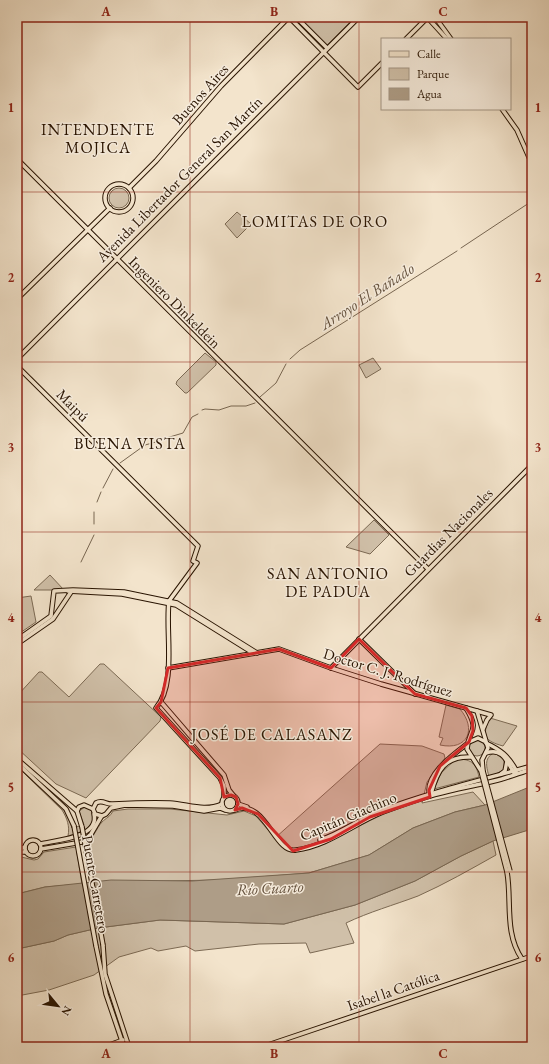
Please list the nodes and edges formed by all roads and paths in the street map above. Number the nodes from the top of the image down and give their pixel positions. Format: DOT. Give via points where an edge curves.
graph roads {
  1 [pos="289,17"];
  2 [pos="296,17"];
  3 [pos="359,17"];
  4 [pos="427,17"];
  5 [pos="435,17"];
  6 [pos="407,38"];
  7 [pos="446,38"];
  8 [pos="449,38"];
  9 [pos="327,48"];
  10 [pos="323,52"];
  11 [pos="381,64"];
  12 [pos="503,110"];
  13 [pos="17,159"];
  14 [pos="532,164"];
  15 [pos="129,188"];
  16 [pos="110,208"];
  17 [pos="87,230"];
  18 [pos="116,260"];
  19 [pos="17,299"];
  20 [pos="17,359"];
  21 [pos="17,366"];
  22 [pos="532,465"];
  23 [pos="428,569"];
  24 [pos="70,591"];
  25 [pos="169,602"];
  26 [pos="359,639"];
  27 [pos="17,640"];
  28 [pos="17,644"];
  29 [pos="255,653"];
  30 [pos="168,668"];
  31 [pos="331,668"];
  32 [pos="416,694"];
  33 [pos="162,702"];
  34 [pos="466,708"];
  35 [pos="477,711"];
  36 [pos="483,729"];
  37 [pos="485,742"];
  38 [pos="468,743"];
  39 [pos="486,754"];
  40 [pos="472,758"];
  41 [pos="17,759"];
  42 [pos="507,760"];
  43 [pos="17,763"];
  44 [pos="532,768"];
  45 [pos="482,771"];
  46 [pos="515,772"];
  47 [pos="491,778"];
  48 [pos="233,795"];
  49 [pos="430,795"];
  50 [pos="224,797"];
  51 [pos="106,803"];
  52 [pos="222,804"];
  53 [pos="238,804"];
  54 [pos="108,810"];
  55 [pos="225,810"];
  56 [pos="235,810"];
  57 [pos="77,811"];
  58 [pos="94,811"];
  59 [pos="102,816"];
  60 [pos="40,844"];
  61 [pos="26,847"];
  62 [pos="40,849"];
  63 [pos="17,851"];
  64 [pos="26,852"];
  65 [pos="532,956"];
  66 [pos="522,959"];
  67 [pos="126,1039"];
  68 [pos="122,1041"];
  69 [pos="104,1047"];
  70 [pos="124,1047"];
  71 [pos="129,1047"];
  72 [pos="262,1047"];
  1 -- 10 [label="main road"];
  1 -- 15 [label="main road, Buenos Aires" via="221,86"];
  2 -- 9 [label="main road"];
  3 -- 9 [label="main road, Avenida Libertador General San Martín"];
  4 -- 6 [label="main road"];
  4 -- 7 [label="main road"];
  5 -- 8 [label="main road"];
  9 -- 10 [label="main road, Avenida Libertador General San Martín"];
  10 -- 11 [label="main road" via="358,87"];
  10 -- 18 [label="main road, Avenida Libertador General San Martín"];
  12 -- 14 [label="main road" via="517,130"];
  13 -- 17 [label="main road, Ingeniero Dinkeldein"];
  15 -- 16 [label="main road" via="133,195 129,207 120,212"];
  15 -- 16 [label="main road" via="121,184 110,187 105,195"];
  16 -- 17 [label="main road"];
  17 -- 18 [label="main road, Ingeniero Dinkeldein"];
  17 -- 19 [label="main road"];
  18 -- 20 [label="main road, Avenida Libertador General San Martín"];
  18 -- 23 [label="main road, Ingeniero Dinkeldein"];
  21 -- 25 [label="main road, Maipú" via="198,546 195,562"];
  22 -- 23 [label="main road, Guardias Nacionales"];
  23 -- 26 [label="main road, Guardias Nacionales"];
  24 -- 25 [label="main road" via="124,592"];
  24 -- 27 [label="main road" via="54,591 51,616"];
  24 -- 28 [label="main road" via="53,619"];
  25 -- 29 [label="main road" via="181,604"];
  25 -- 30 [label="main road"];
  26 -- 31 [label="main road, Guardias Nacionales"];
  26 -- 32 [label="main road"];
  29 -- 30 [label="main road"];
  29 -- 31 [label="main road, Doctor C. J. Rodríguez" via="279,649"];
  30 -- 33 [label="main road"];
  31 -- 32 [label="main road, Doctor C. J. Rodríguez"];
  32 -- 34 [label="main road, Doctor C. J. Rodríguez"];
  33 -- 48 [label="main road" via="224,775"];
  33 -- 50 [label="main road" via="156,708 220,778 224,786"];
  34 -- 35 [label="main road, Doctor C. J. Rodríguez"];
  34 -- 38 [label="main road" via="472,716 474,725"];
  35 -- 36 [label="main road"];
  35 -- 36 [label="main road, Doctor C. J. Rodríguez" via="491,715"];
  36 -- 37 [label="main road"];
  37 -- 38 [label="main road" via="478,738"];
  37 -- 39 [label="main road"];
  37 -- 46 [label="main road" via="506,754"];
  38 -- 40 [label="main road" via="467,750"];
  38 -- 49 [label="main road" via="440,766 434,777"];
  39 -- 40 [label="main road" via="478,759"];
  39 -- 42 [label="main road" via="496,751"];
  39 -- 45 [label="main road"];
  40 -- 45 [label="main road"];
  40 -- 49 [label="main road" via="457,757 449,761 439,772"];
  41 -- 57 [label="main road"];
  42 -- 46 [label="main road"];
  42 -- 47 [label="main road" via="505,771"];
  43 -- 68 [label="main road, Puente Carretero, bridge" via="66,809 74,826 101,975"];
  44 -- 46 [label="main road, Capitán Giachino"];
  45 -- 66 [label="main road, bridge" via="508,872 512,894 511,917"];
  46 -- 47 [label="main road, Capitán Giachino"];
  46 -- 49 [label="main road, Capitán Giachino" via="497,781"];
  47 -- 49 [label="main road, Capitán Giachino" via="447,788"];
  48 -- 50 [label="main road"];
  48 -- 53 [label="main road" via="237,798"];
  49 -- 53 [label="main road, Capitán Giachino" via="369,815 331,837 293,848 284,842 262,814"];
  49 -- 56 [label="main road, Capitán Giachino" via="377,815 337,837 296,850 287,847 258,814 242,808"];
  50 -- 52 [label="main road"];
  51 -- 52 [label="main road" via="169,803 205,808"];
  51 -- 54 [label="main road"];
  51 -- 58 [label="main road" via="98,802"];
  52 -- 55 [label="main road"];
  53 -- 56 [label="main road"];
  54 -- 55 [label="main road" via="125,805 177,806 204,811 220,808"];
  54 -- 59 [label="main road"];
  55 -- 56 [label="main road"];
  57 -- 58 [label="main road" via="84,805"];
  57 -- 67 [label="main road, bridge" via="103,946 104,974"];
  58 -- 59 [label="main road"];
  58 -- 60 [label="main road" via="94,823 86,833"];
  59 -- 62 [label="main road" via="91,834 82,842"];
  60 -- 61 [label="main road" via="32,840"];
  60 -- 62 [label="main road"];
  61 -- 63 [label="main road"];
  61 -- 64 [label="main road"];
  62 -- 64 [label="main road" via="34,856"];
  63 -- 64 [label="main road"];
  65 -- 66 [label="main road, Isabel la Católica"];
  66 -- 72 [label="main road, Isabel la Católica"];
  67 -- 68 [label="main road"];
  67 -- 71 [label="main road"];
  68 -- 69 [label="main road"];
  68 -- 70 [label="main road, Puente Carretero"];
}
